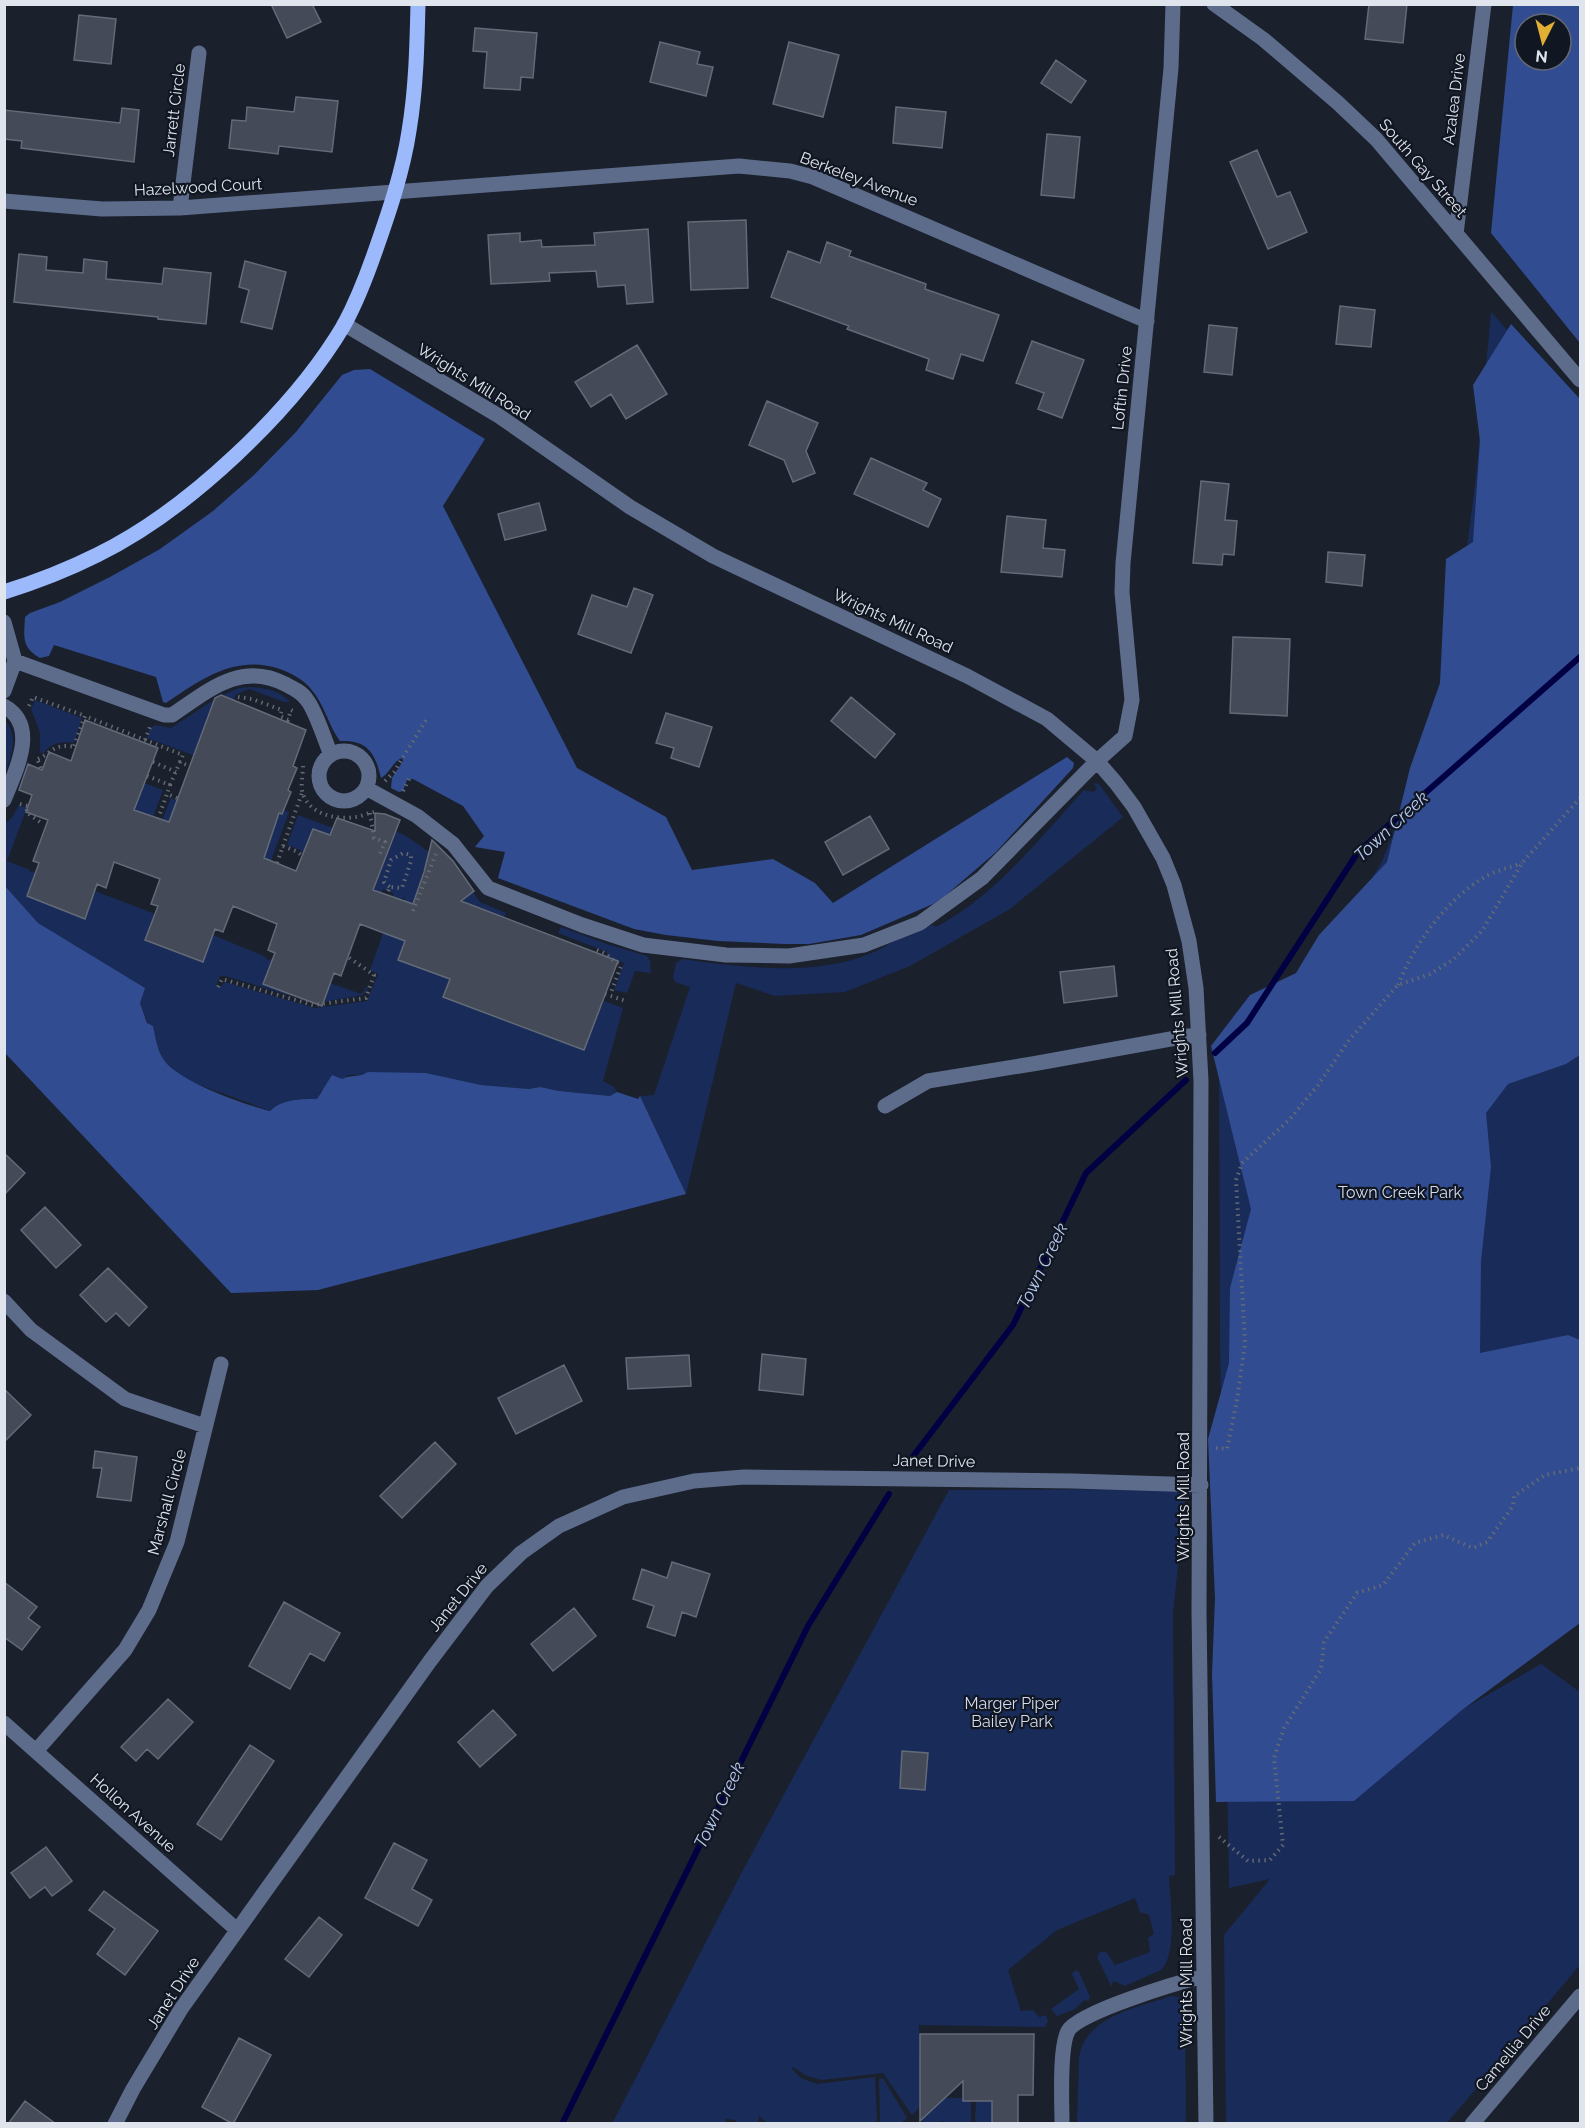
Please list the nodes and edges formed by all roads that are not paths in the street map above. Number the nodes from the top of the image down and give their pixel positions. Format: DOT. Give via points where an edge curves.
graph roads {
  1 [pos="418,4"];
  2 [pos="1173,4"];
  3 [pos="1214,4"];
  4 [pos="1484,4"];
  5 [pos="199,53"];
  6 [pos="394,191"];
  7 [pos="4,201"];
  8 [pos="180,208"];
  9 [pos="1456,234"];
  10 [pos="1147,321"];
  11 [pos="344,324"];
  12 [pos="1581,380"];
  13 [pos="4,592"];
  14 [pos="4,622"];
  15 [pos="15,661"];
  16 [pos="4,691"];
  17 [pos="4,706"];
  18 [pos="331,755"];
  19 [pos="1096,761"];
  20 [pos="366,788"];
  21 [pos="4,800"];
  22 [pos="1199,1035"];
  23 [pos="885,1106"];
  24 [pos="4,1301"];
  25 [pos="220,1364"];
  26 [pos="206,1426"];
  27 [pos="1201,1485"];
  28 [pos="4,1723"];
  29 [pos="36,1751"];
  30 [pos="237,1930"];
  31 [pos="1204,1976"];
  32 [pos="1581,1996"];
  33 [pos="115,2124"];
  34 [pos="1062,2124"];
  35 [pos="1206,2124"];
  36 [pos="1472,2124"];
  1 -- 6 [label="main road" via="409,134"];
  2 -- 10 [label="street, Loftin Drive" via="1171,68"];
  3 -- 9 [label="street, South Gay Street" via="1263,39 1376,139"];
  4 -- 9 [label="street, Azalea Drive"];
  5 -- 8 [label="street, Jarrett Circle"];
  6 -- 8 [label="street, Hazelwood Court"];
  6 -- 10 [label="street, Berkeley Avenue" via="739,165 790,171 890,209"];
  6 -- 11 [label="main road" via="373,258"];
  7 -- 8 [label="street, Hazelwood Court" via="102,209"];
  9 -- 12 [label="street, South Gay Street"];
  10 -- 19 [label="street, Loftin Drive" via="1122,582 1132,700 1125,736"];
  11 -- 13 [label="main road" via="293,395 207,480 144,527 98,555"];
  11 -- 19 [label="street, Wrights Mill Road" via="499,416 630,507 713,556 1047,719"];
  14 -- 15 [label="street"];
  15 -- 16 [label="street"];
  15 -- 18 [label="street" via="164,715 172,715 222,682 247,675 271,677 296,689 308,700"];
  17 -- 21 [label="street" via="21,722 23,733 22,750"];
  18 -- 20 [label="street" via="346,752 361,758 369,772"];
  18 -- 20 [label="street" via="319,776 325,791 346,801"];
  19 -- 20 [label="street, Loftin Drive" via="982,878 920,923 864,945 789,956 726,955 643,945 488,888 453,844 417,816"];
  19 -- 22 [label="street, Wrights Mill Road" via="1149,831 1174,885 1189,941"];
  22 -- 23 [label="street" via="928,1081"];
  22 -- 27 [label="street, Wrights Mill Road"];
  24 -- 26 [label="street" via="31,1330 125,1399"];
  25 -- 26 [label="street, Marshall Circle"];
  26 -- 29 [label="street, Marshall Circle" via="177,1542 149,1610 125,1650"];
  27 -- 30 [label="street, Janet Drive" via="744,1477 694,1481 623,1497 559,1526 521,1553 487,1586"];
  27 -- 31 [label="street, Wrights Mill Road"];
  28 -- 29 [label="street, Hollon Avenue"];
  29 -- 30 [label="street, Hollon Avenue"];
  30 -- 33 [label="street, Janet Drive" via="181,2009"];
  31 -- 34 [label="street" via="1108,2008 1071,2026 1063,2055"];
  31 -- 35 [label="street, Wrights Mill Road"];
  32 -- 36 [label="street, Camellia Drive"];
}
